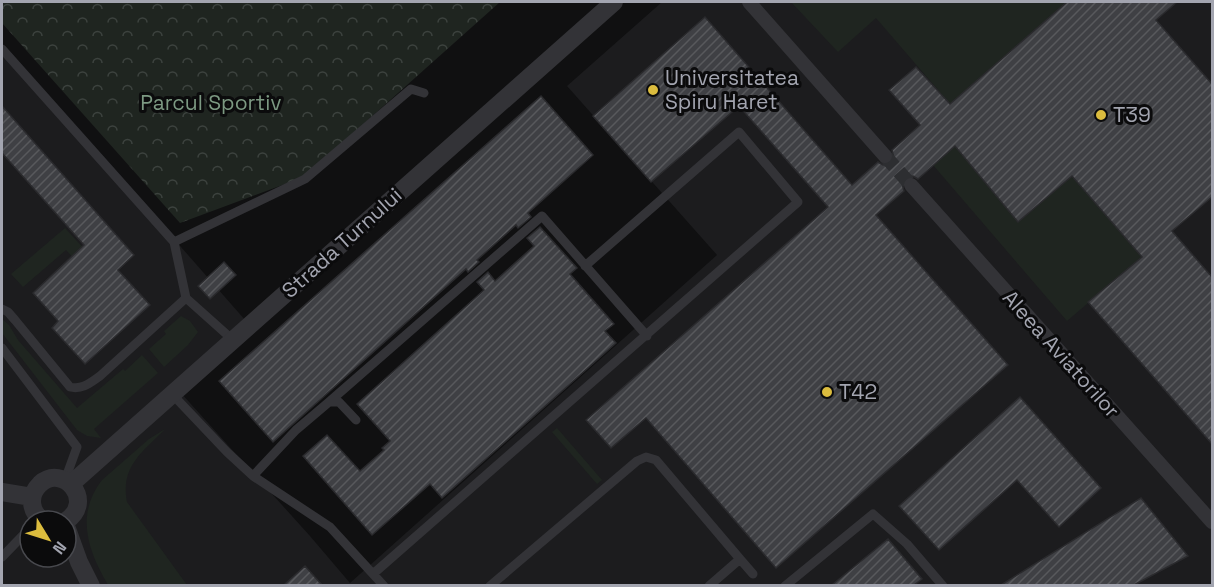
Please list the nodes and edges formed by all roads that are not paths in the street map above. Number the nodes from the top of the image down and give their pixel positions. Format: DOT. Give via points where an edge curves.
graph roads {
  1 [pos="614,2"];
  2 [pos="749,2"];
  3 [pos="2,49"];
  4 [pos="424,93"];
  5 [pos="885,156"];
  6 [pos="910,185"];
  7 [pos="174,242"];
  8 [pos="585,266"];
  9 [pos="186,298"];
  10 [pos="2,309"];
  11 [pos="647,336"];
  12 [pos="233,340"];
  13 [pos="2,348"];
  14 [pos="172,394"];
  15 [pos="328,402"];
  16 [pos="356,420"];
  17 [pos="253,476"];
  18 [pos="68,482"];
  19 [pos="2,492"];
  20 [pos="32,497"];
  21 [pos="33,509"];
  22 [pos="76,509"];
  23 [pos="1212,522"];
  24 [pos="18,541"];
  25 [pos="2,557"];
  26 [pos="78,559"];
  27 [pos="740,559"];
  28 [pos="373,574"];
  29 [pos="753,574"];
  30 [pos="91,585"];
  31 [pos="384,585"];
  32 [pos="490,585"];
  33 [pos="709,585"];
  34 [pos="785,585"];
  35 [pos="942,585"];
  1 -- 12 [label="street, Strada Turnului"];
  2 -- 5 [label="street"];
  3 -- 7 [label="lane"];
  4 -- 7 [label="lane" via="411,89 305,179"];
  6 -- 23 [label="street, Aleea Aviatorilor"];
  7 -- 9 [label="lane"];
  8 -- 11 [label="lane"];
  8 -- 11 [label="lane" via="739,132 798,202"];
  8 -- 15 [label="lane" via="542,216"];
  9 -- 10 [label="lane" via="100,376 76,389 70,387 9,312"];
  9 -- 12 [label="lane"];
  11 -- 28 [label="lane"];
  12 -- 14 [label="street, Strada Turnului"];
  13 -- 18 [label="lane" via="77,447"];
  14 -- 17 [label="lane"];
  14 -- 18 [label="street, Strada Turnului"];
  15 -- 16 [label="lane" via="339,402"];
  15 -- 17 [label="lane"];
  17 -- 28 [label="lane" via="330,526"];
  18 -- 20 [label="street" via="58,478 45,480"];
  18 -- 22 [label="street" via="75,490"];
  19 -- 20 [label="street"];
  20 -- 21 [label="street"];
  24 -- 25 [label="lane"];
  26 -- 30 [label="street"];
  27 -- 29 [label="lane"];
  27 -- 32 [label="lane" via="657,460 646,457"];
  27 -- 33 [label="lane"];
  28 -- 31 [label="lane"];
  34 -- 35 [label="lane" via="873,514 907,544"];
}
